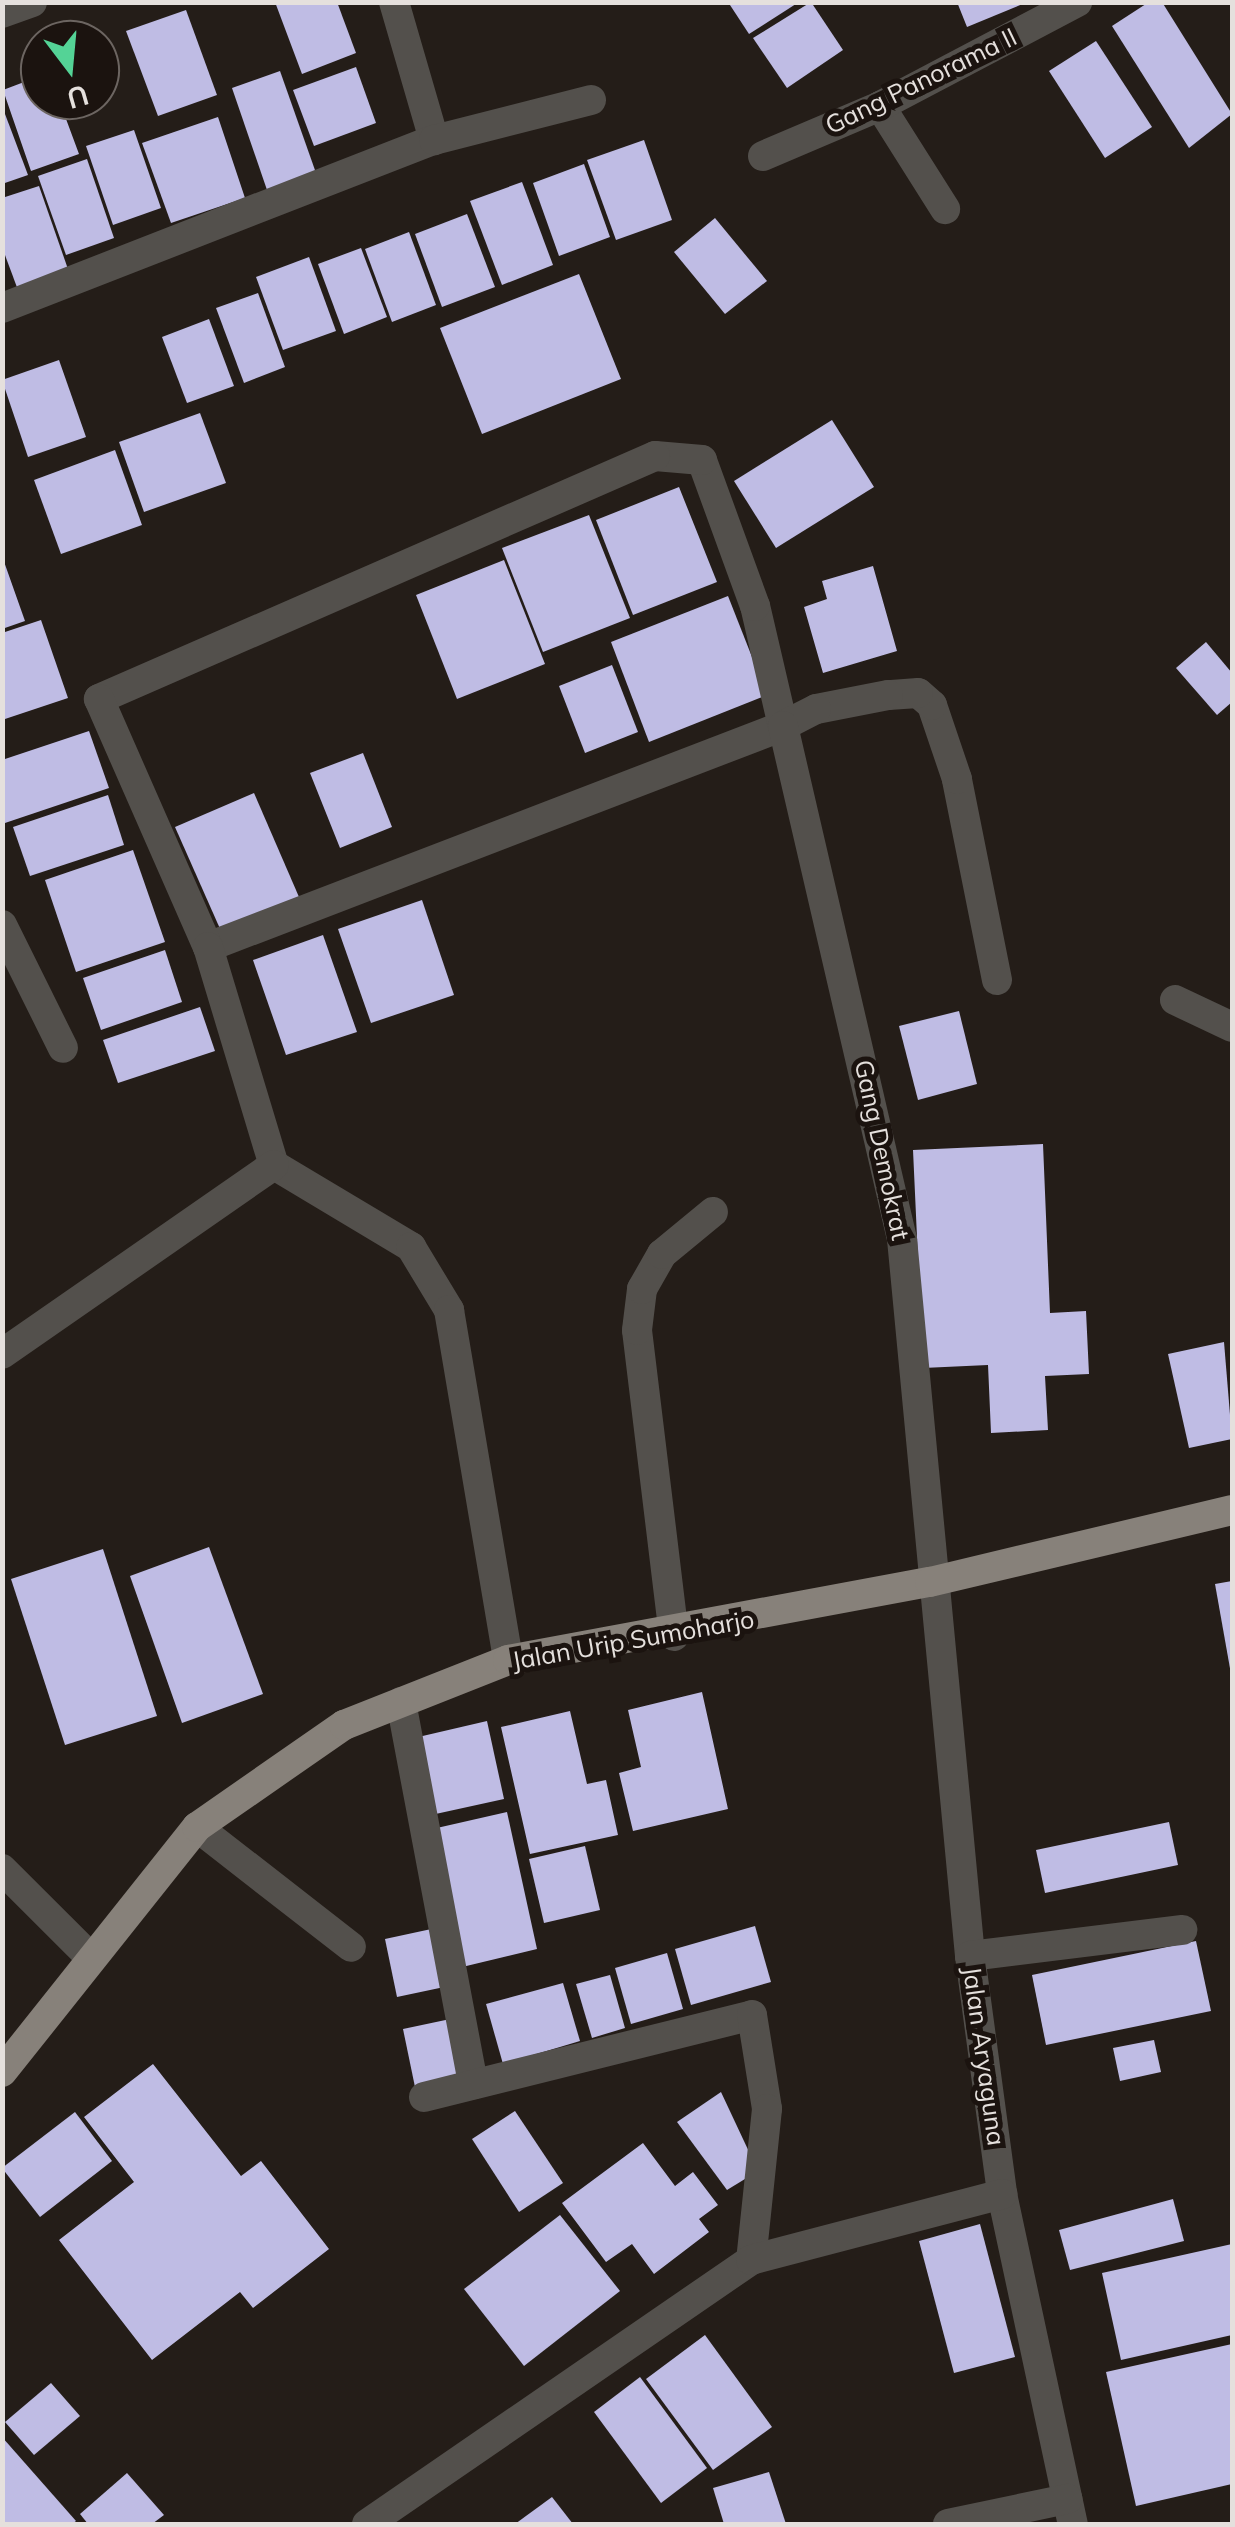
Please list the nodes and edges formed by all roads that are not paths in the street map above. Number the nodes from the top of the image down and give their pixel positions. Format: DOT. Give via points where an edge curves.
graph roads {
  1 [pos="32,2"];
  2 [pos="394,2"];
  3 [pos="1077,2"];
  4 [pos="2,13"];
  5 [pos="591,100"];
  6 [pos="880,106"];
  7 [pos="434,140"];
  8 [pos="763,156"];
  9 [pos="944,209"];
  10 [pos="2,308"];
  11 [pos="783,726"];
  12 [pos="2,925"];
  13 [pos="208,947"];
  14 [pos="997,980"];
  15 [pos="1175,1000"];
  16 [pos="1232,1027"];
  17 [pos="63,1048"];
  18 [pos="274,1165"];
  19 [pos="714,1212"];
  20 [pos="2,1354"];
  21 [pos="1232,1510"];
  22 [pos="930,1582"];
  23 [pos="674,1636"];
  24 [pos="508,1660"];
  25 [pos="401,1702"];
  26 [pos="197,1827"];
  27 [pos="2,1868"];
  28 [pos="1182,1930"];
  29 [pos="351,1947"];
  30 [pos="89,1956"];
  31 [pos="970,1956"];
  32 [pos="2,2072"];
  33 [pos="473,2084"];
  34 [pos="424,2097"];
  35 [pos="1002,2194"];
  36 [pos="751,2260"];
  37 [pos="1070,2512"];
  38 [pos="367,2524"];
  39 [pos="948,2524"];
  1 -- 4 [label="street"];
  2 -- 7 [label="street"];
  3 -- 6 [label="street, Gang Panorama II"];
  5 -- 7 [label="street"];
  6 -- 8 [label="street, Gang Panorama II"];
  6 -- 9 [label="street"];
  7 -- 10 [label="street"];
  11 -- 13 [label="street"];
  11 -- 13 [label="street, Gang Demokrat" via="755,606 708,467 685,454 655,456 99,699"];
  11 -- 14 [label="street" via="888,694 918,693 932,705 957,779"];
  11 -- 22 [label="street, Gang Demokrat" via="902,1239"];
  12 -- 17 [label="street"];
  13 -- 18 [label="street"];
  15 -- 16 [label="street"];
  18 -- 20 [label="street"];
  18 -- 24 [label="street" via="410,1247 449,1310"];
  19 -- 23 [label="street" via="662,1254 642,1289 637,1330"];
  21 -- 22 [label="main road, Jalan Urip Sumoharjo"];
  22 -- 23 [label="main road, Jalan Urip Sumoharjo"];
  22 -- 31 [label="street, Jalan Aryaguna"];
  23 -- 24 [label="main road, Jalan Urip Sumoharjo"];
  24 -- 25 [label="main road, Jalan Urip Sumoharjo"];
  25 -- 26 [label="main road, Jalan Urip Sumoharjo" via="344,1725"];
  25 -- 33 [label="street"];
  26 -- 29 [label="street"];
  26 -- 30 [label="main road, Jalan Urip Sumoharjo"];
  27 -- 30 [label="street"];
  28 -- 31 [label="street"];
  30 -- 32 [label="main road, Jalan Urip Sumoharjo"];
  31 -- 35 [label="street, Jalan Aryaguna"];
  33 -- 34 [label="street"];
  33 -- 36 [label="street" via="752,2015 768,2109"];
  35 -- 36 [label="street"];
  35 -- 37 [label="street, Jalan Aryaguna"];
  36 -- 38 [label="street"];
  37 -- 39 [label="street"];
}
